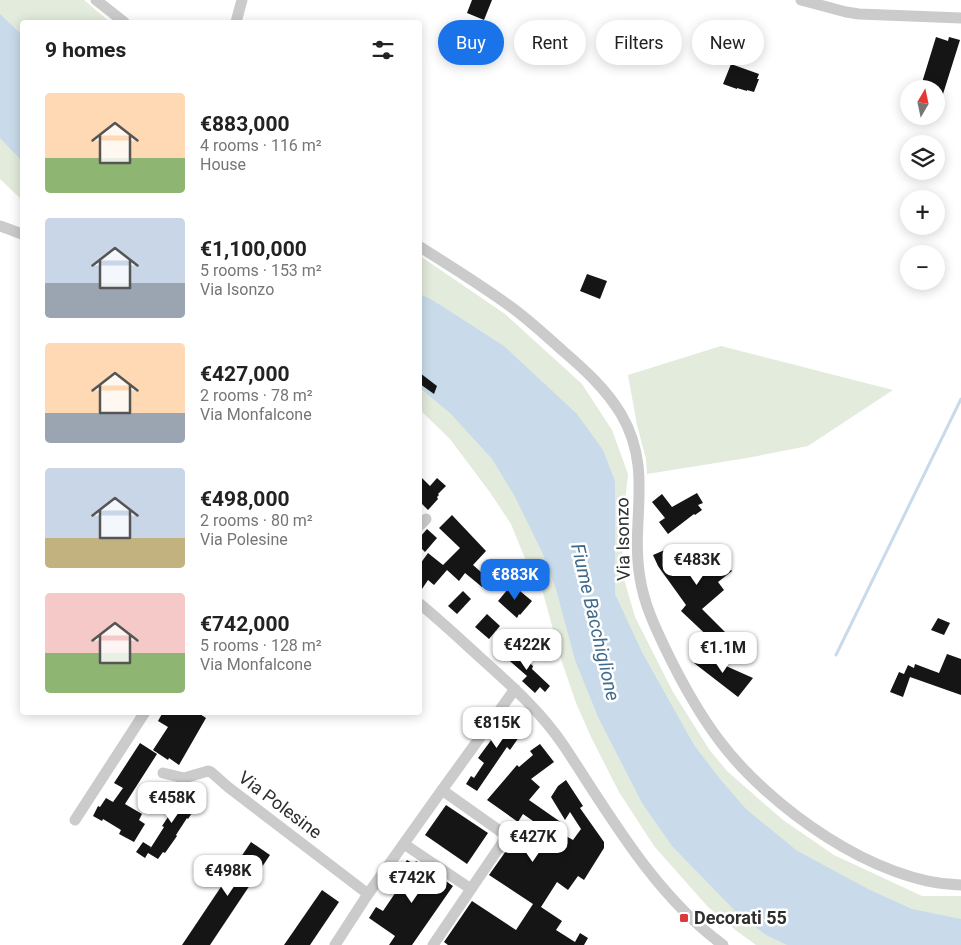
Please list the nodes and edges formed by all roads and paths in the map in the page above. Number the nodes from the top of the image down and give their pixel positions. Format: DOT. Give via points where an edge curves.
graph roads {
  1 [pos="96,0"];
  2 [pos="242,0"];
  3 [pos="801,0"];
  4 [pos="961,18"];
  5 [pos="121,20"];
  6 [pos="237,20"];
  7 [pos="0,226"];
  8 [pos="20,233"];
  9 [pos="422,248"];
  10 [pos="422,606"];
  11 [pos="515,689"];
  12 [pos="142,715"];
  13 [pos="164,773"];
  14 [pos="442,790"];
  15 [pos="75,820"];
  16 [pos="404,844"];
  17 [pos="961,885"];
  18 [pos="471,889"];
  19 [pos="368,894"];
  20 [pos="335,945"];
  21 [pos="433,945"];
  22 [pos="723,945"];
  1 -- 5 [label="street"];
  2 -- 6 [label="street"];
  3 -- 4 [label="street" via="859,14"];
  7 -- 8 [label="street"];
  9 -- 17 [label="street, Via Isonzo" via="474,280 533,325 586,371 621,414 636,450 639,468 638,558 644,600 684,686 732,757 771,795 844,848 911,877"];
  10 -- 11 [label="street"];
  11 -- 14 [label="street"];
  11 -- 22 [label="street" via="555,732 622,835 657,881 683,910"];
  12 -- 15 [label="street"];
  13 -- 19 [label="street, Via Polesine" via="184,778 211,772"];
  14 -- 16 [label="street"];
  14 -- 18 [label="street" via="506,836"];
  16 -- 18 [label="street"];
  16 -- 19 [label="street"];
  18 -- 21 [label="street"];
  19 -- 20 [label="street"];
}
